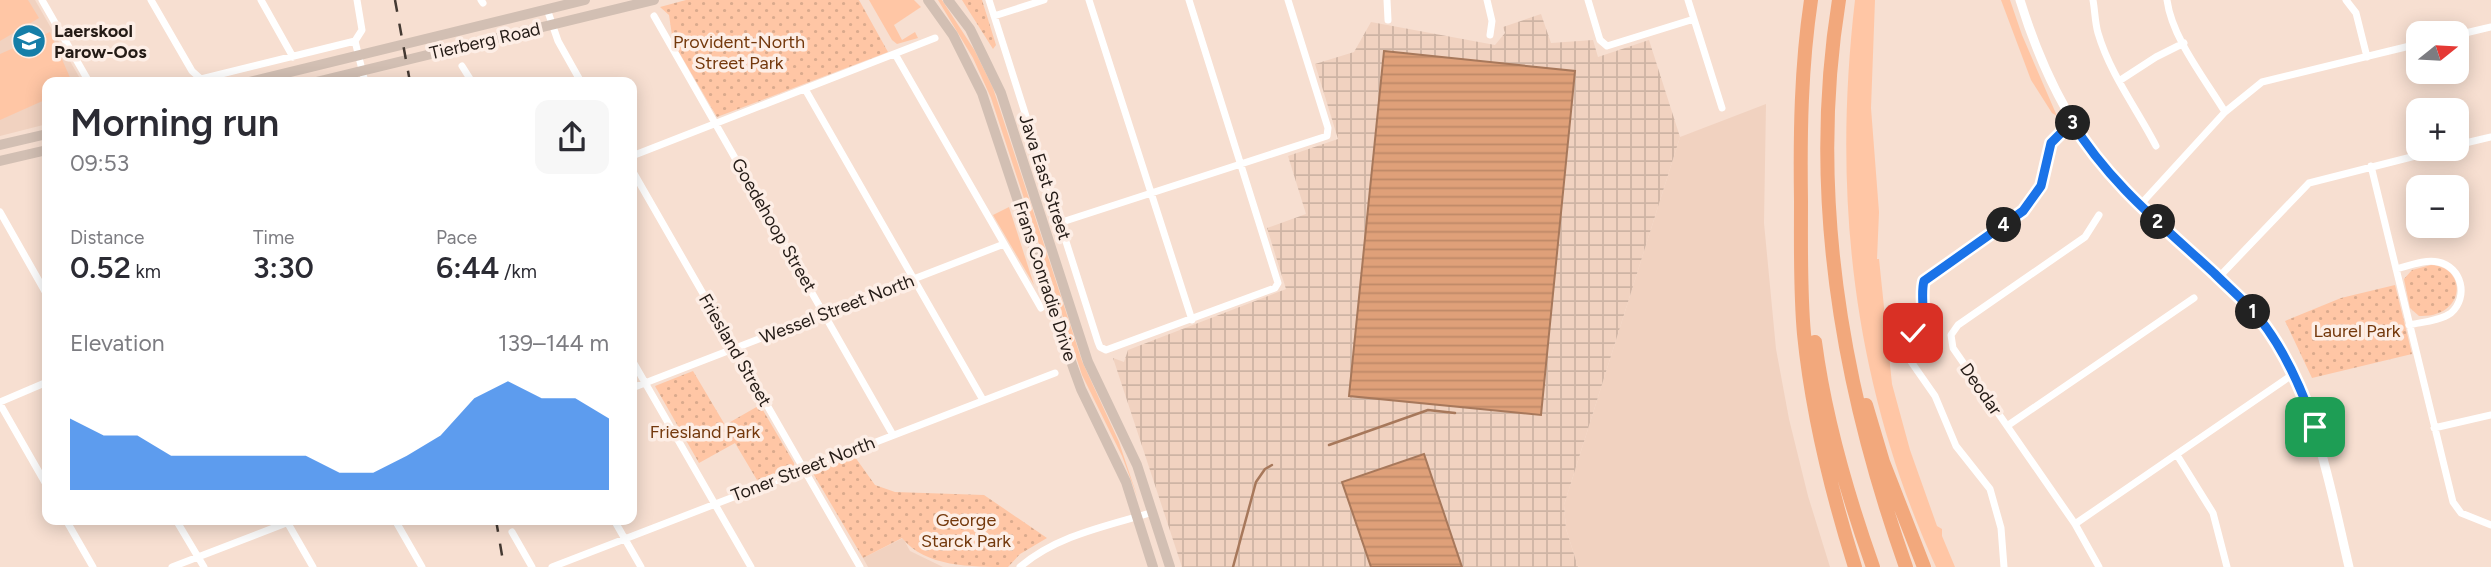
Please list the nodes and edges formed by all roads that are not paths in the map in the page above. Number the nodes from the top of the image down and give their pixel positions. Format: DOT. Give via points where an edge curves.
graph roads {
  1 [pos="42,0"];
  2 [pos="151,0"];
  3 [pos="261,0"];
  4 [pos="357,0"];
  5 [pos="585,0"];
  6 [pos="654,0"];
  7 [pos="928,0"];
  8 [pos="948,0"];
  9 [pos="989,0"];
  10 [pos="1044,0"];
  11 [pos="1089,0"];
  12 [pos="1189,0"];
  13 [pos="1288,0"];
  14 [pos="1387,0"];
  15 [pos="1487,0"];
  16 [pos="1588,0"];
  17 [pos="1688,0"];
  18 [pos="1811,0"];
  19 [pos="1839,0"];
  20 [pos="2020,0"];
  21 [pos="2093,0"];
  22 [pos="2167,0"];
  23 [pos="2346,0"];
  24 [pos="543,10"];
  25 [pos="654,16"];
  26 [pos="994,16"];
  27 [pos="1694,19"];
  28 [pos="1388,20"];
  29 [pos="548,26"];
  30 [pos="2491,27"];
  31 [pos="2469,32"];
  32 [pos="1490,35"];
  33 [pos="935,38"];
  34 [pos="355,41"];
  35 [pos="2184,43"];
  36 [pos="2406,47"];
  37 [pos="895,54"];
  38 [pos="293,57"];
  39 [pos="2367,57"];
  40 [pos="463,66"];
  41 [pos="86,77"];
  42 [pos="198,77"];
  43 [pos="212,77"];
  44 [pos="269,77"];
  45 [pos="337,77"];
  46 [pos="364,77"];
  47 [pos="469,77"];
  48 [pos="578,77"];
  49 [pos="2119,81"];
  50 [pos="805,89"];
  51 [pos="1723,108"];
  52 [pos="2225,112"];
  53 [pos="2072,122"];
  54 [pos="715,123"];
  55 [pos="42,135"];
  56 [pos="2491,137"];
  57 [pos="2469,142"];
  58 [pos="0,145"];
  59 [pos="2156,146"];
  60 [pos="42,151"];
  61 [pos="637,154"];
  62 [pos="2406,158"];
  63 [pos="0,161"];
  64 [pos="1241,165"];
  65 [pos="2371,166"];
  66 [pos="637,179"];
  67 [pos="1151,194"];
  68 [pos="2140,205"];
  69 [pos="1801,209"];
  70 [pos="0,212"];
  71 [pos="2099,215"];
  72 [pos="1059,223"];
  73 [pos="1004,244"];
  74 [pos="2396,268"];
  75 [pos="2218,278"];
  76 [pos="914,279"];
  77 [pos="42,286"];
  78 [pos="2194,298"];
  79 [pos="1041,308"];
  80 [pos="824,314"];
  81 [pos="1840,316"];
  82 [pos="1192,320"];
  83 [pos="2409,325"];
  84 [pos="734,349"];
  85 [pos="637,369"];
  86 [pos="1055,373"];
  87 [pos="2292,375"];
  88 [pos="645,383"];
  89 [pos="42,384"];
  90 [pos="637,386"];
  91 [pos="983,400"];
  92 [pos="0,403"];
  93 [pos="2491,415"];
  94 [pos="2007,426"];
  95 [pos="2434,428"];
  96 [pos="893,435"];
  97 [pos="2177,455"];
  98 [pos="803,470"];
  99 [pos="42,477"];
  100 [pos="715,504"];
  101 [pos="1153,512"];
  102 [pos="1137,517"];
  103 [pos="2075,524"];
  104 [pos="69,525"];
  105 [pos="179,525"];
  106 [pos="279,525"];
  107 [pos="291,525"];
  108 [pos="398,525"];
  109 [pos="617,525"];
  110 [pos="2491,525"];
  111 [pos="512,532"];
  112 [pos="625,539"];
  113 [pos="198,557"];
  114 [pos="93,567"];
  115 [pos="172,567"];
  116 [pos="204,567"];
  117 [pos="313,567"];
  118 [pos="422,567"];
  119 [pos="532,567"];
  120 [pos="552,567"];
  121 [pos="641,567"];
  122 [pos="751,567"];
  123 [pos="860,567"];
  124 [pos="1020,567"];
  125 [pos="1153,567"];
  126 [pos="1170,567"];
  127 [pos="1855,567"];
  128 [pos="1873,567"];
  129 [pos="1906,567"];
  130 [pos="1924,567"];
  131 [pos="2004,567"];
  132 [pos="2099,567"];
  133 [pos="2227,567"];
  134 [pos="2349,567"];
  1 -- 41 [label="street"];
  2 -- 42 [label="street"];
  3 -- 38 [label="street"];
  4 -- 34 [label="street" via="362,30"];
  5 -- 24 [label="main road, Tierberg Road"];
  6 -- 29 [label="main road, Tierberg Road"];
  7 -- 102 [label="main road, Frans Conradie Drive" via="953,35 982,93 1081,389 1119,465"];
  8 -- 101 [label="main road, Frans Conradie Drive" via="970,29 1001,93 1088,362 1137,465"];
  9 -- 26 [label="street, Java East Street"];
  10 -- 26 [label="street"];
  11 -- 67 [label="street"];
  12 -- 64 [label="street"];
  13 -- 64 [label="street" via="1328,134"];
  14 -- 28 [label="street"];
  15 -- 32 [label="street"];
  16 -- 27 [label="street" via="1604,45"];
  17 -- 27 [label="street"];
  18 -- 69 [label="highway" via="1801,110"];
  19 -- 81 [label="highway" via="1828,155"];
  20 -- 53 [label="street" via="2040,58"];
  21 -- 49 [label="street" via="2097,32"];
  22 -- 35 [label="street"];
  23 -- 39 [label="street" via="2356,13"];
  24 -- 29 [label="street"];
  24 -- 44 [label="main road, Tierberg Road"];
  25 -- 54 [label="street, Goedehoop Street"];
  26 -- 72 [label="street, Java East Street"];
  27 -- 51 [label="street"];
  29 -- 45 [label="main road, Tierberg Road"];
  29 -- 48 [label="street"];
  30 -- 31 [label="street"];
  33 -- 37 [label="street"];
  34 -- 38 [label="street"];
  34 -- 46 [label="street"];
  35 -- 49 [label="street"];
  35 -- 52 [label="street"];
  36 -- 39 [label="street"];
  37 -- 50 [label="street"];
  37 -- 73 [label="street"];
  38 -- 43 [label="street"];
  39 -- 52 [label="street" via="2262,82"];
  40 -- 47 [label="street"];
  49 -- 59 [label="street"];
  50 -- 54 [label="street"];
  50 -- 76 [label="street"];
  52 -- 68 [label="street"];
  53 -- 68 [label="street" via="2114,179"];
  53 -- 131 [label="street" via="2051,143 2041,186 2023,211 1926,280 1921,327 1905,339 1903,348 1935,396 1956,446 1990,489 2001,528"];
  54 -- 61 [label="street"];
  54 -- 80 [label="street, Goedehoop Street"];
  55 -- 58 [label="main road"];
  56 -- 57 [label="street"];
  60 -- 63 [label="main road"];
  62 -- 65 [label="street"];
  64 -- 67 [label="street"];
  64 -- 82 [label="street" via="1277,287"];
  65 -- 74 [label="street"];
  65 -- 75 [label="street" via="2309,183"];
  66 -- 84 [label="street, Friesland Street"];
  67 -- 72 [label="street"];
  67 -- 82 [label="street"];
  68 -- 75 [label="street"];
  69 -- 127 [label="highway" via="1804,332 1811,383 1830,481"];
  69 -- 128 [label="highway" via="1806,278 1825,400"];
  70 -- 77 [label="street"];
  71 -- 94 [label="street, Deodar" via="2085,237 1953,331 1953,348"];
  72 -- 82 [label="street, Java East Street" via="1098,342 1106,350"];
  73 -- 76 [label="street, Wessel Street North"];
  73 -- 79 [label="street"];
  74 -- 83 [label="street"];
  74 -- 83 [label="street" via="2437,261 2452,269 2461,284 2459,301 2448,314"];
  75 -- 87 [label="street" via="2259,318"];
  76 -- 80 [label="street, Wessel Street North"];
  76 -- 91 [label="street"];
  78 -- 94 [label="street"];
  80 -- 84 [label="street, Wessel Street North"];
  80 -- 96 [label="street, Goedehoop Street"];
  81 -- 129 [label="highway" via="1869,452"];
  81 -- 130 [label="highway" via="1883,462"];
  83 -- 95 [label="street"];
  84 -- 88 [label="street, Wessel Street North"];
  84 -- 98 [label="street, Friesland Street"];
  85 -- 88 [label="street"];
  86 -- 91 [label="street, Toner Street North"];
  87 -- 97 [label="street"];
  87 -- 134 [label="street" via="2315,427"];
  88 -- 90 [label="street, Wessel Street North"];
  88 -- 100 [label="street"];
  89 -- 92 [label="street"];
  91 -- 96 [label="street, Toner Street North"];
  92 -- 99 [label="street"];
  93 -- 95 [label="street"];
  94 -- 103 [label="street, Deodar"];
  95 -- 110 [label="street" via="2455,506"];
  96 -- 98 [label="street, Toner Street North"];
  97 -- 103 [label="street"];
  97 -- 133 [label="street" via="2214,513"];
  98 -- 100 [label="street, Toner Street North"];
  98 -- 123 [label="street, Friesland Street"];
  100 -- 112 [label="street, Toner Street North"];
  100 -- 122 [label="street"];
  101 -- 102 [label="street"];
  101 -- 126 [label="main road, Frans Conradie Drive"];
  102 -- 124 [label="street" via="1047,547"];
  102 -- 125 [label="main road, Frans Conradie Drive"];
  103 -- 132 [label="street, Deodar"];
  104 -- 114 [label="street"];
  105 -- 113 [label="street"];
  106 -- 113 [label="street"];
  107 -- 117 [label="street"];
  108 -- 118 [label="street"];
  109 -- 112 [label="street"];
  111 -- 119 [label="street"];
  112 -- 120 [label="street, Toner Street North"];
  112 -- 121 [label="street"];
  113 -- 115 [label="street"];
  113 -- 116 [label="street"];
}
